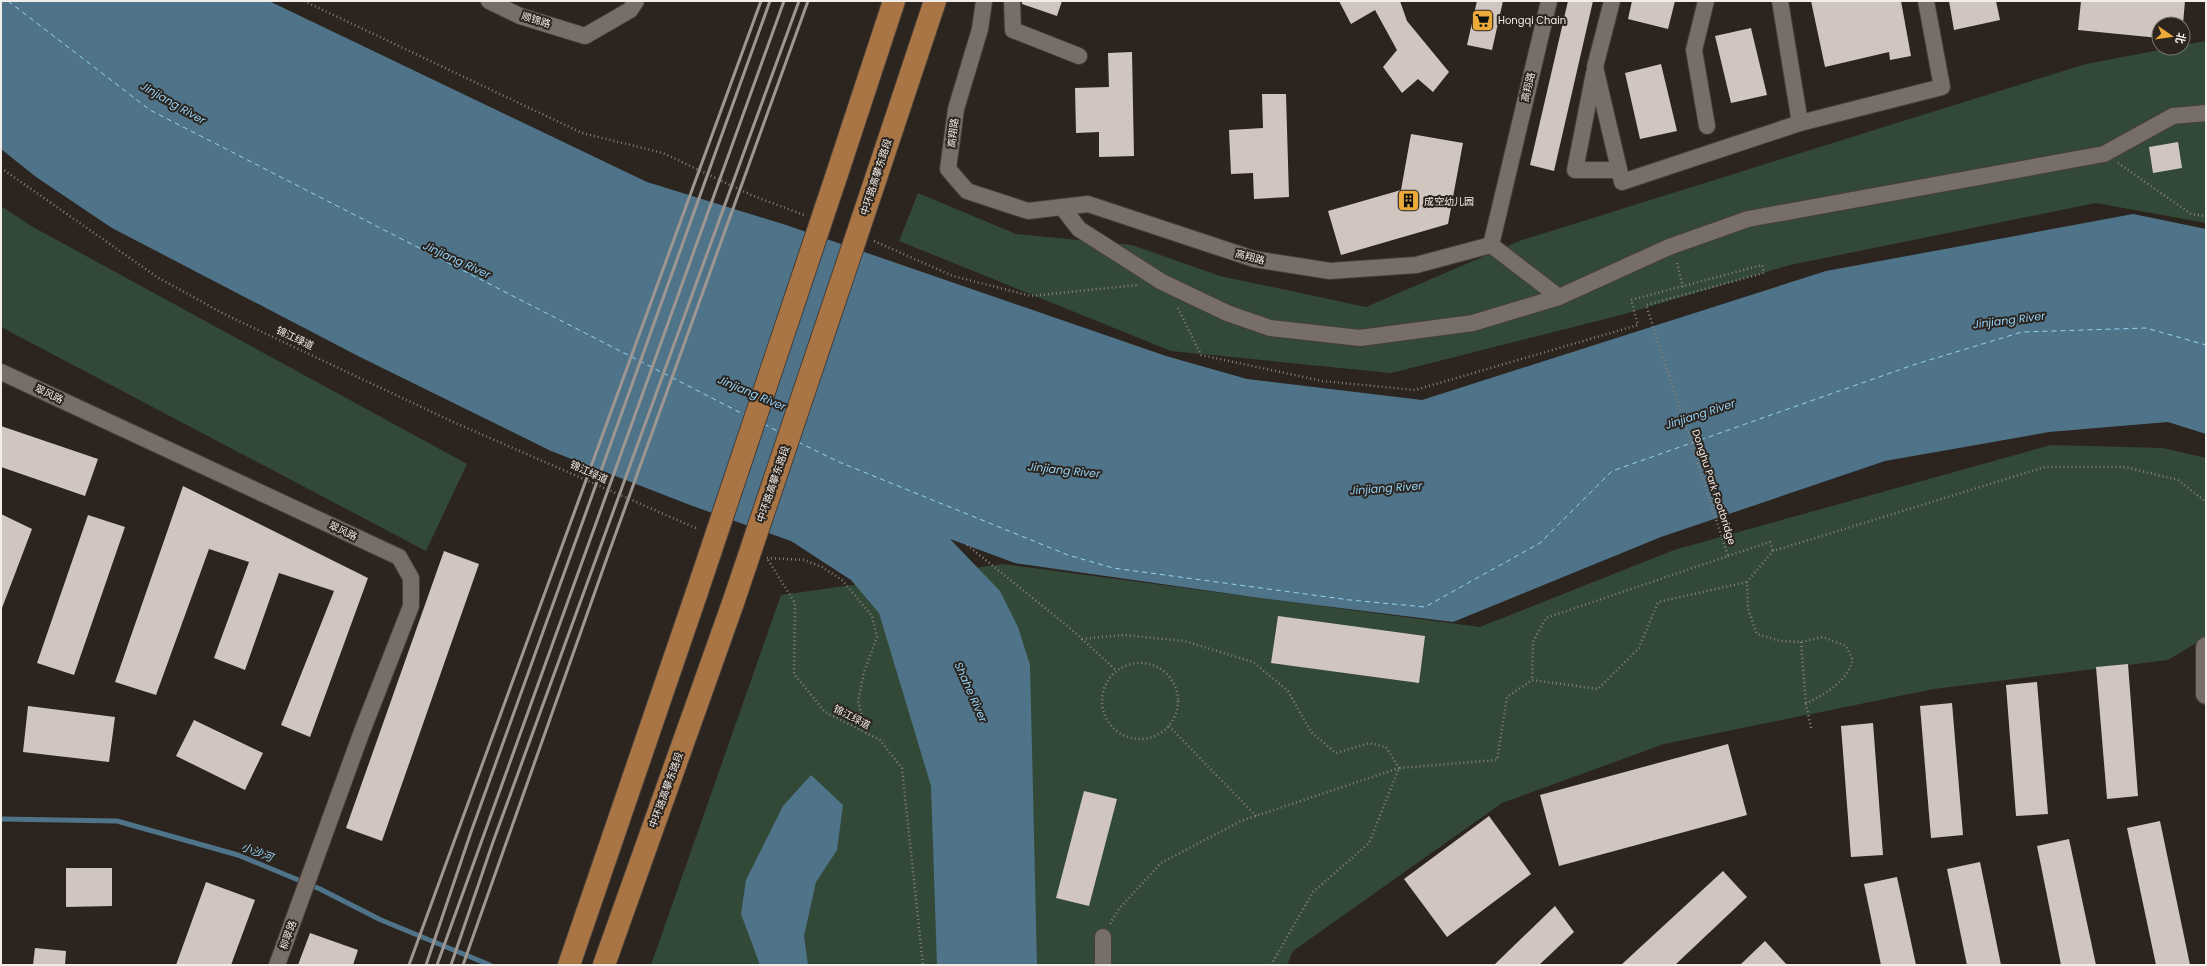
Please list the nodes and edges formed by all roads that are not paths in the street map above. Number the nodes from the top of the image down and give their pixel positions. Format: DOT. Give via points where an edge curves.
graph roads {
  1 [pos="490,1"];
  2 [pos="636,1"];
  3 [pos="894,1"];
  4 [pos="934,1"];
  5 [pos="984,1"];
  6 [pos="1012,1"];
  7 [pos="1548,1"];
  8 [pos="1612,1"];
  9 [pos="1706,1"];
  10 [pos="1780,1"];
  11 [pos="1926,1"];
  12 [pos="1079,56"];
  13 [pos="1595,68"];
  14 [pos="2206,113"];
  15 [pos="1800,123"];
  16 [pos="1707,126"];
  17 [pos="1619,170"];
  18 [pos="1062,207"];
  19 [pos="1491,245"];
  20 [pos="1560,297"];
  21 [pos="1,372"];
  22 [pos="2206,647"];
  23 [pos="2206,694"];
  24 [pos="299,904"];
  25 [pos="1103,937"];
  26 [pos="276,965"];
  27 [pos="569,965"];
  28 [pos="604,965"];
  29 [pos="1103,965"];
  1 -- 2 [label="street, 顺锦路" via="520,16 585,36 630,10"];
  3 -- 27 [label="main road, bridge" via="838,174"];
  4 -- 28 [label="main road, 中环路高攀东路段, bridge" via="733,603"];
  5 -- 18 [label="street, 高翔路" via="980,29 956,109 948,169 967,191 1028,211"];
  6 -- 12 [label="street" via="1013,30"];
  7 -- 19 [label="street, 高翔路"];
  8 -- 13 [label="street"];
  9 -- 16 [label="street" via="1694,50"];
  10 -- 15 [label="street"];
  11 -- 15 [label="street" via="1942,87"];
  13 -- 17 [label="street"];
  13 -- 17 [label="street" via="1575,170"];
  14 -- 20 [label="street" via="2173,116 2104,154 1748,219 1669,247"];
  15 -- 17 [label="street" via="1622,182"];
  18 -- 19 [label="street, 高翔路" via="1088,204 1254,259 1330,271 1416,265"];
  18 -- 20 [label="street" via="1079,229 1162,282 1227,313 1270,328 1360,338 1473,323"];
  19 -- 20 [label="street"];
  21 -- 24 [label="street, 翠风路" via="399,557 411,578 411,606"];
  22 -- 23 [label="street"];
  24 -- 26 [label="street, 柳翠路"];
  25 -- 29 [label="street"];
}
